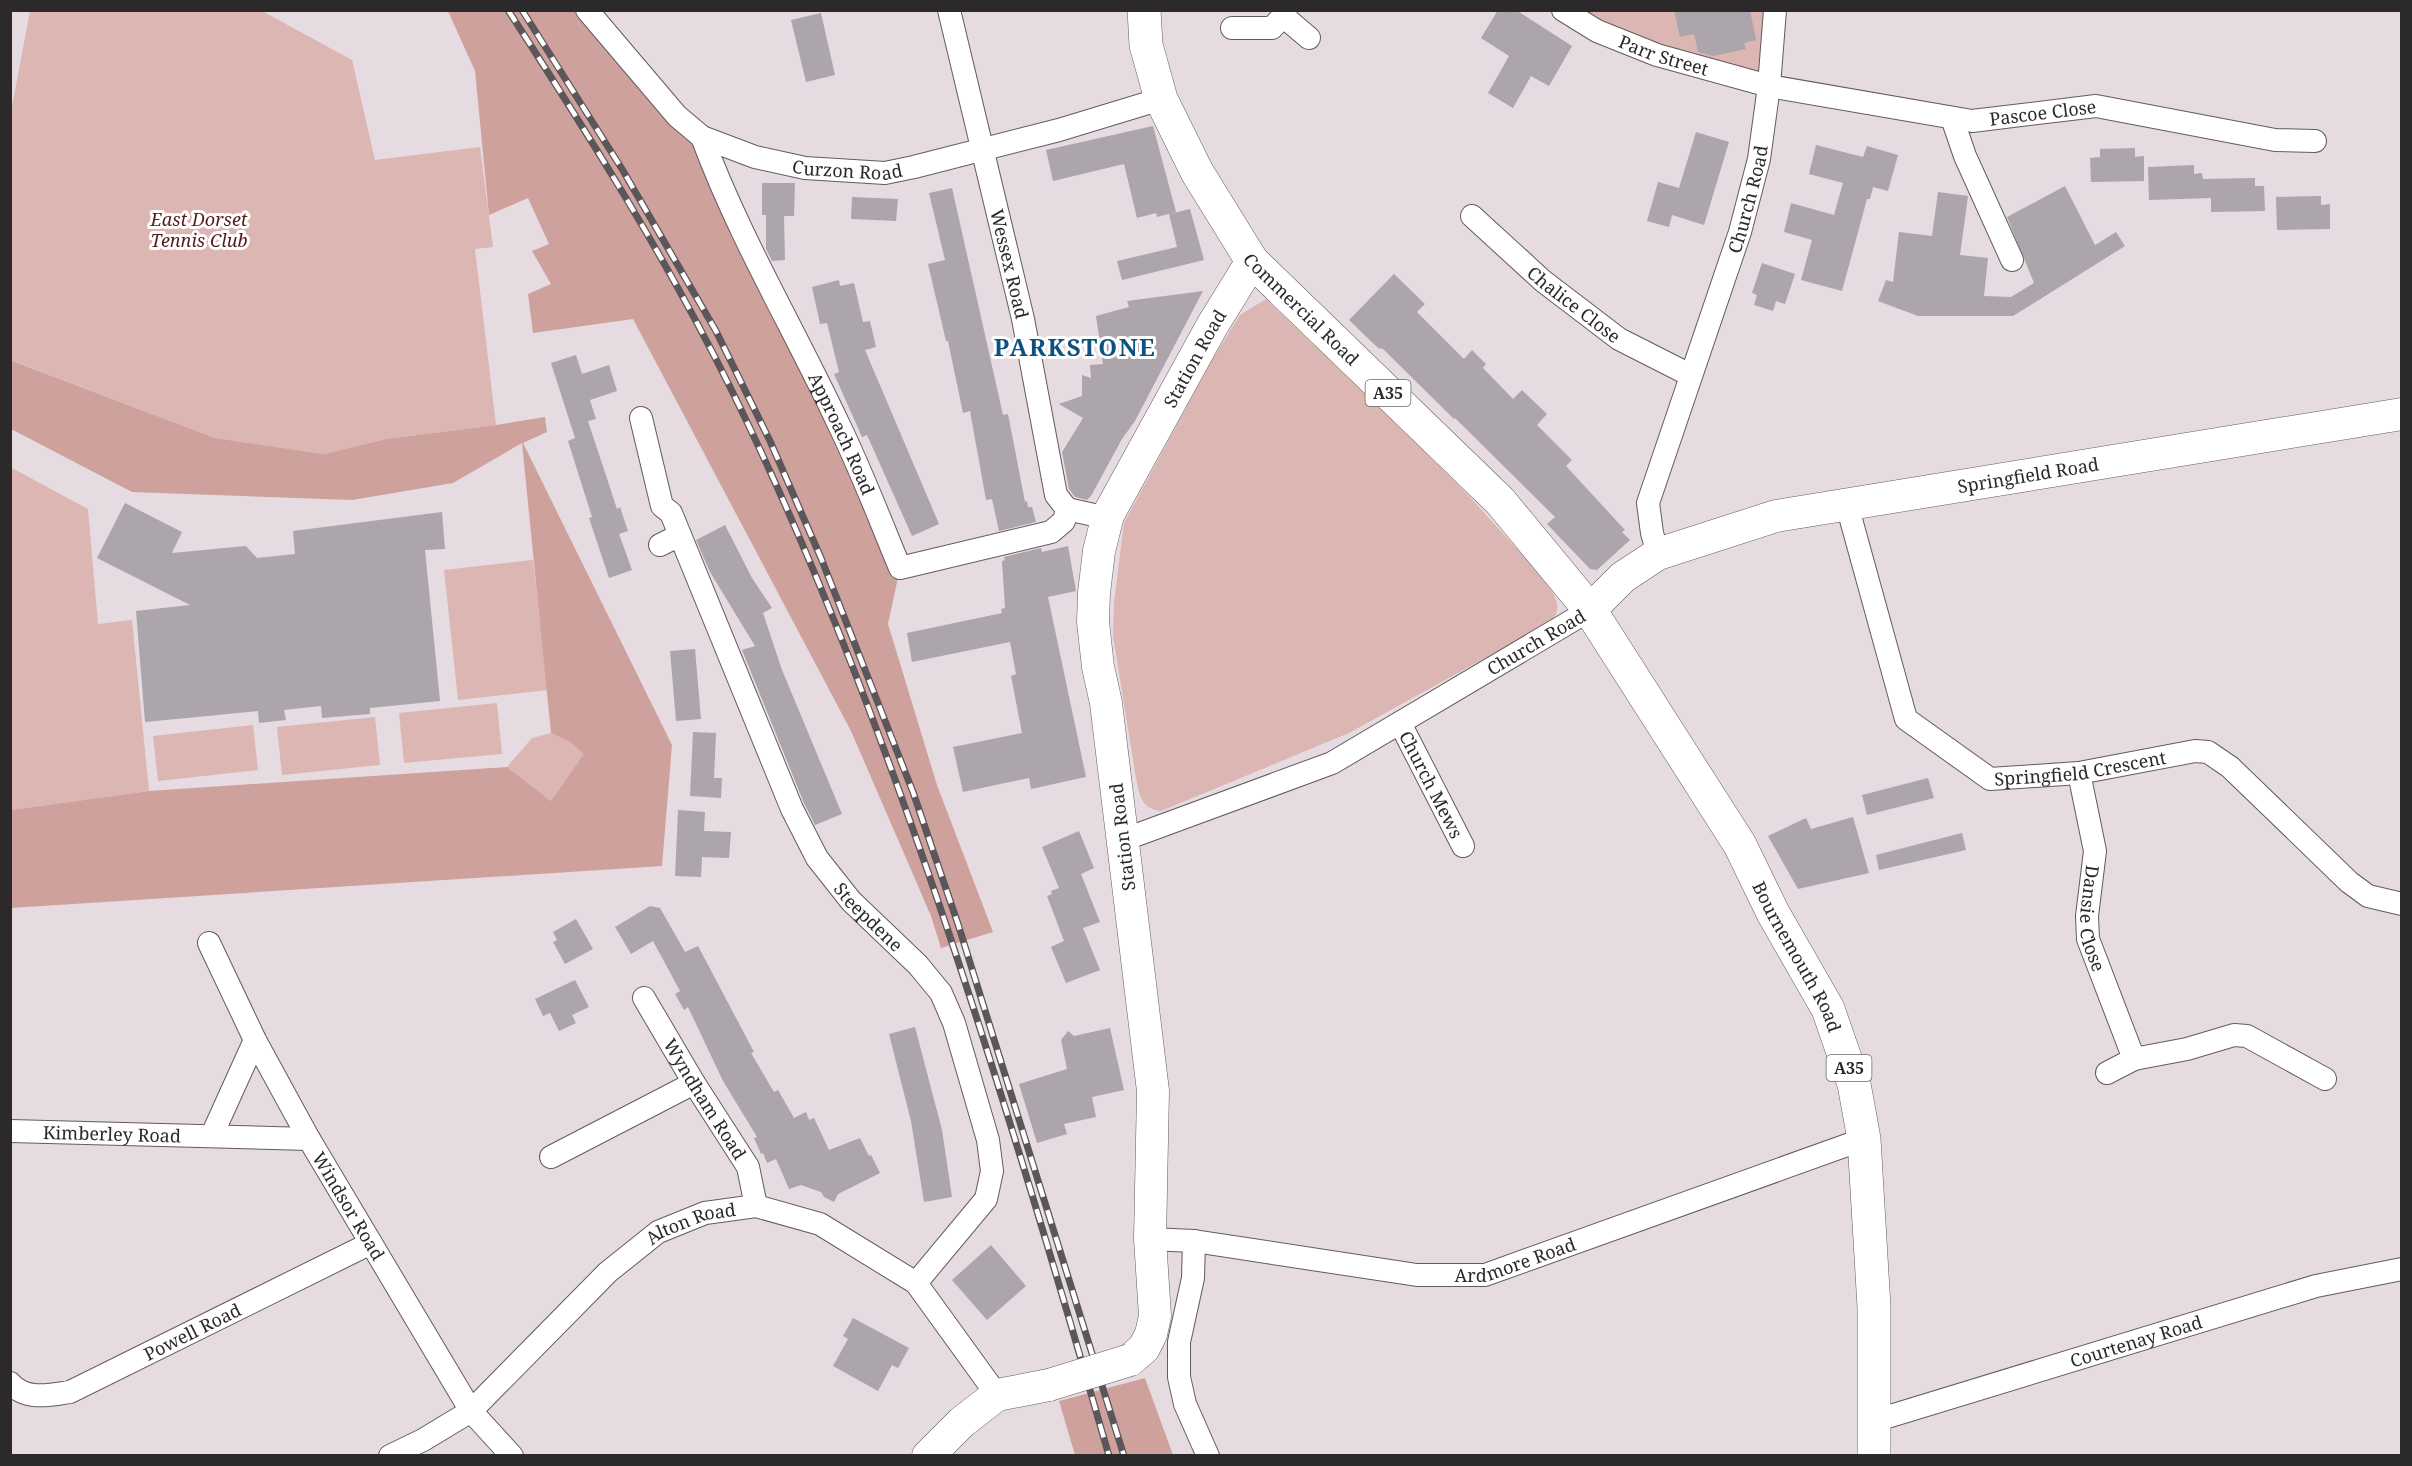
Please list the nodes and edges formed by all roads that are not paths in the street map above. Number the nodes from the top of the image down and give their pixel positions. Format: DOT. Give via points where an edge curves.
graph roads {
  1 [pos="587,10"];
  2 [pos="949,10"];
  3 [pos="1144,10"];
  4 [pos="1563,10"];
  5 [pos="1774,10"];
  6 [pos="1285,13"];
  7 [pos="1232,28"];
  8 [pos="1309,38"];
  9 [pos="1769,86"];
  10 [pos="1161,99"];
  11 [pos="1952,118"];
  12 [pos="702,137"];
  13 [pos="2315,141"];
  14 [pos="983,149"];
  15 [pos="1472,216"];
  16 [pos="2012,260"];
  17 [pos="1252,261"];
  18 [pos="1690,375"];
  19 [pos="2402,414"];
  20 [pos="641,418"];
  21 [pos="1847,504"];
  22 [pos="1067,509"];
  23 [pos="1106,520"];
  24 [pos="680,536"];
  25 [pos="660,545"];
  26 [pos="1658,554"];
  27 [pos="1590,610"];
  28 [pos="1400,723"];
  29 [pos="2079,773"];
  30 [pos="1123,840"];
  31 [pos="1463,846"];
  32 [pos="2402,904"];
  33 [pos="209,943"];
  34 [pos="644,998"];
  35 [pos="255,1040"];
  36 [pos="2134,1059"];
  37 [pos="2106,1073"];
  38 [pos="2325,1079"];
  39 [pos="694,1083"];
  40 [pos="10,1131"];
  41 [pos="212,1135"];
  42 [pos="309,1139"];
  43 [pos="1864,1139"];
  44 [pos="551,1157"];
  45 [pos="756,1206"];
  46 [pos="1150,1239"];
  47 [pos="1194,1240"];
  48 [pos="371,1243"];
  49 [pos="2402,1269"];
  50 [pos="916,1283"];
  51 [pos="10,1383"];
  52 [pos="997,1395"];
  53 [pos="471,1410"];
  54 [pos="1874,1421"];
  55 [pos="390,1455"];
  56 [pos="512,1455"];
  57 [pos="928,1455"];
  58 [pos="1208,1455"];
  59 [pos="1874,1455"];
  1 -- 12 [label="street, Curzon Road" via="677,116"];
  2 -- 14 [label="street, Wessex Road"];
  3 -- 10 [label="highway, Commercial Road / A35" via="1146,45"];
  4 -- 9 [label="street, Parr Street" via="1597,32 1657,55"];
  5 -- 9 [label="street, Church Road"];
  6 -- 7 [label="street" via="1272,28"];
  6 -- 8 [label="street"];
  9 -- 11 [label="street, Pascoe Close"];
  9 -- 18 [label="street, Church Road" via="1759,159 1740,232"];
  10 -- 14 [label="street, Curzon Road"];
  10 -- 17 [label="highway, Commercial Road / A35" via="1197,172"];
  11 -- 13 [label="street, Pascoe Close" via="1972,121 2096,106 2275,140"];
  11 -- 16 [label="street"];
  12 -- 14 [label="street, Curzon Road" via="765,159 805,168 853,172 885,173"];
  12 -- 22 [label="street, Approach Road" via="718,180 840,427 900,568 1051,532 1064,521"];
  14 -- 22 [label="street, Wessex Road" via="1023,319 1056,495"];
  15 -- 18 [label="street, Chalice Close" via="1543,281 1619,339"];
  17 -- 23 [label="street, Station Road"];
  17 -- 27 [label="highway, Commercial Road / A35" via="1500,501"];
  18 -- 26 [label="street, Church Road" via="1648,503"];
  19 -- 21 [label="street, Springfield Road"];
  20 -- 24 [label="street, Steepdene" via="662,506 671,513"];
  21 -- 26 [label="street, Springfield Road" via="1776,516"];
  21 -- 29 [label="street, Springfield Crescent" via="1906,719 1990,779"];
  22 -- 23 [label="street"];
  23 -- 30 [label="street, Station Road" via="1093,622"];
  24 -- 25 [label="street"];
  24 -- 50 [label="street, Steepdene" via="792,809 817,858 851,901 918,965 941,993 954,1023 988,1140 992,1171 986,1199"];
  26 -- 27 [label="street, Church Road" via="1623,578"];
  27 -- 28 [label="street, Church Road"];
  27 -- 43 [label="highway, Bournemouth Road / A35" via="1740,845 1773,913 1828,1009 1854,1084"];
  28 -- 30 [label="street, Church Road" via="1332,763"];
  28 -- 31 [label="street, Church Mews"];
  29 -- 32 [label="street, Springfield Crescent" via="2194,751 2208,752 2230,767 2349,882 2368,896"];
  29 -- 36 [label="street, Dansie Close" via="2095,851 2088,939"];
  30 -- 46 [label="street, Station Road" via="1153,1091"];
  33 -- 35 [label="street, Windsor Road"];
  34 -- 39 [label="street, Wyndham Road"];
  35 -- 41 [label="street"];
  35 -- 42 [label="street, Windsor Road"];
  36 -- 37 [label="street"];
  36 -- 38 [label="street" via="2234,1035 2247,1036"];
  39 -- 44 [label="street"];
  39 -- 45 [label="street, Wyndham Road" via="748,1167"];
  40 -- 41 [label="street, Kimberley Road"];
  41 -- 42 [label="street, Kimberley Road"];
  42 -- 48 [label="street, Windsor Road"];
  43 -- 47 [label="street, Ardmore Road" via="1485,1275 1417,1275"];
  43 -- 54 [label="highway, Bournemouth Road / A35" via="1874,1307"];
  45 -- 50 [label="street, Alton Road" via="820,1224"];
  45 -- 53 [label="street, Alton Road" via="705,1213 658,1232 608,1272"];
  46 -- 47 [label="street, Ardmore Road"];
  46 -- 52 [label="street, Station Road, bridge" via="1155,1316 1144,1348 1130,1360 1049,1385"];
  47 -- 58 [label="street" via="1193,1278 1179,1342 1179,1377 1185,1404"];
  48 -- 51 [label="street, Powell Road" via="70,1392 36,1396"];
  48 -- 53 [label="street, Windsor Road"];
  49 -- 54 [label="street, Courtenay Road" via="2316,1286"];
  50 -- 52 [label="street, Alton Road"];
  52 -- 57 [label="street"];
  53 -- 55 [label="street, Alton Road"];
  53 -- 56 [label="street, Windsor Road"];
  54 -- 59 [label="highway, Bournemouth Road / A35"];
}
